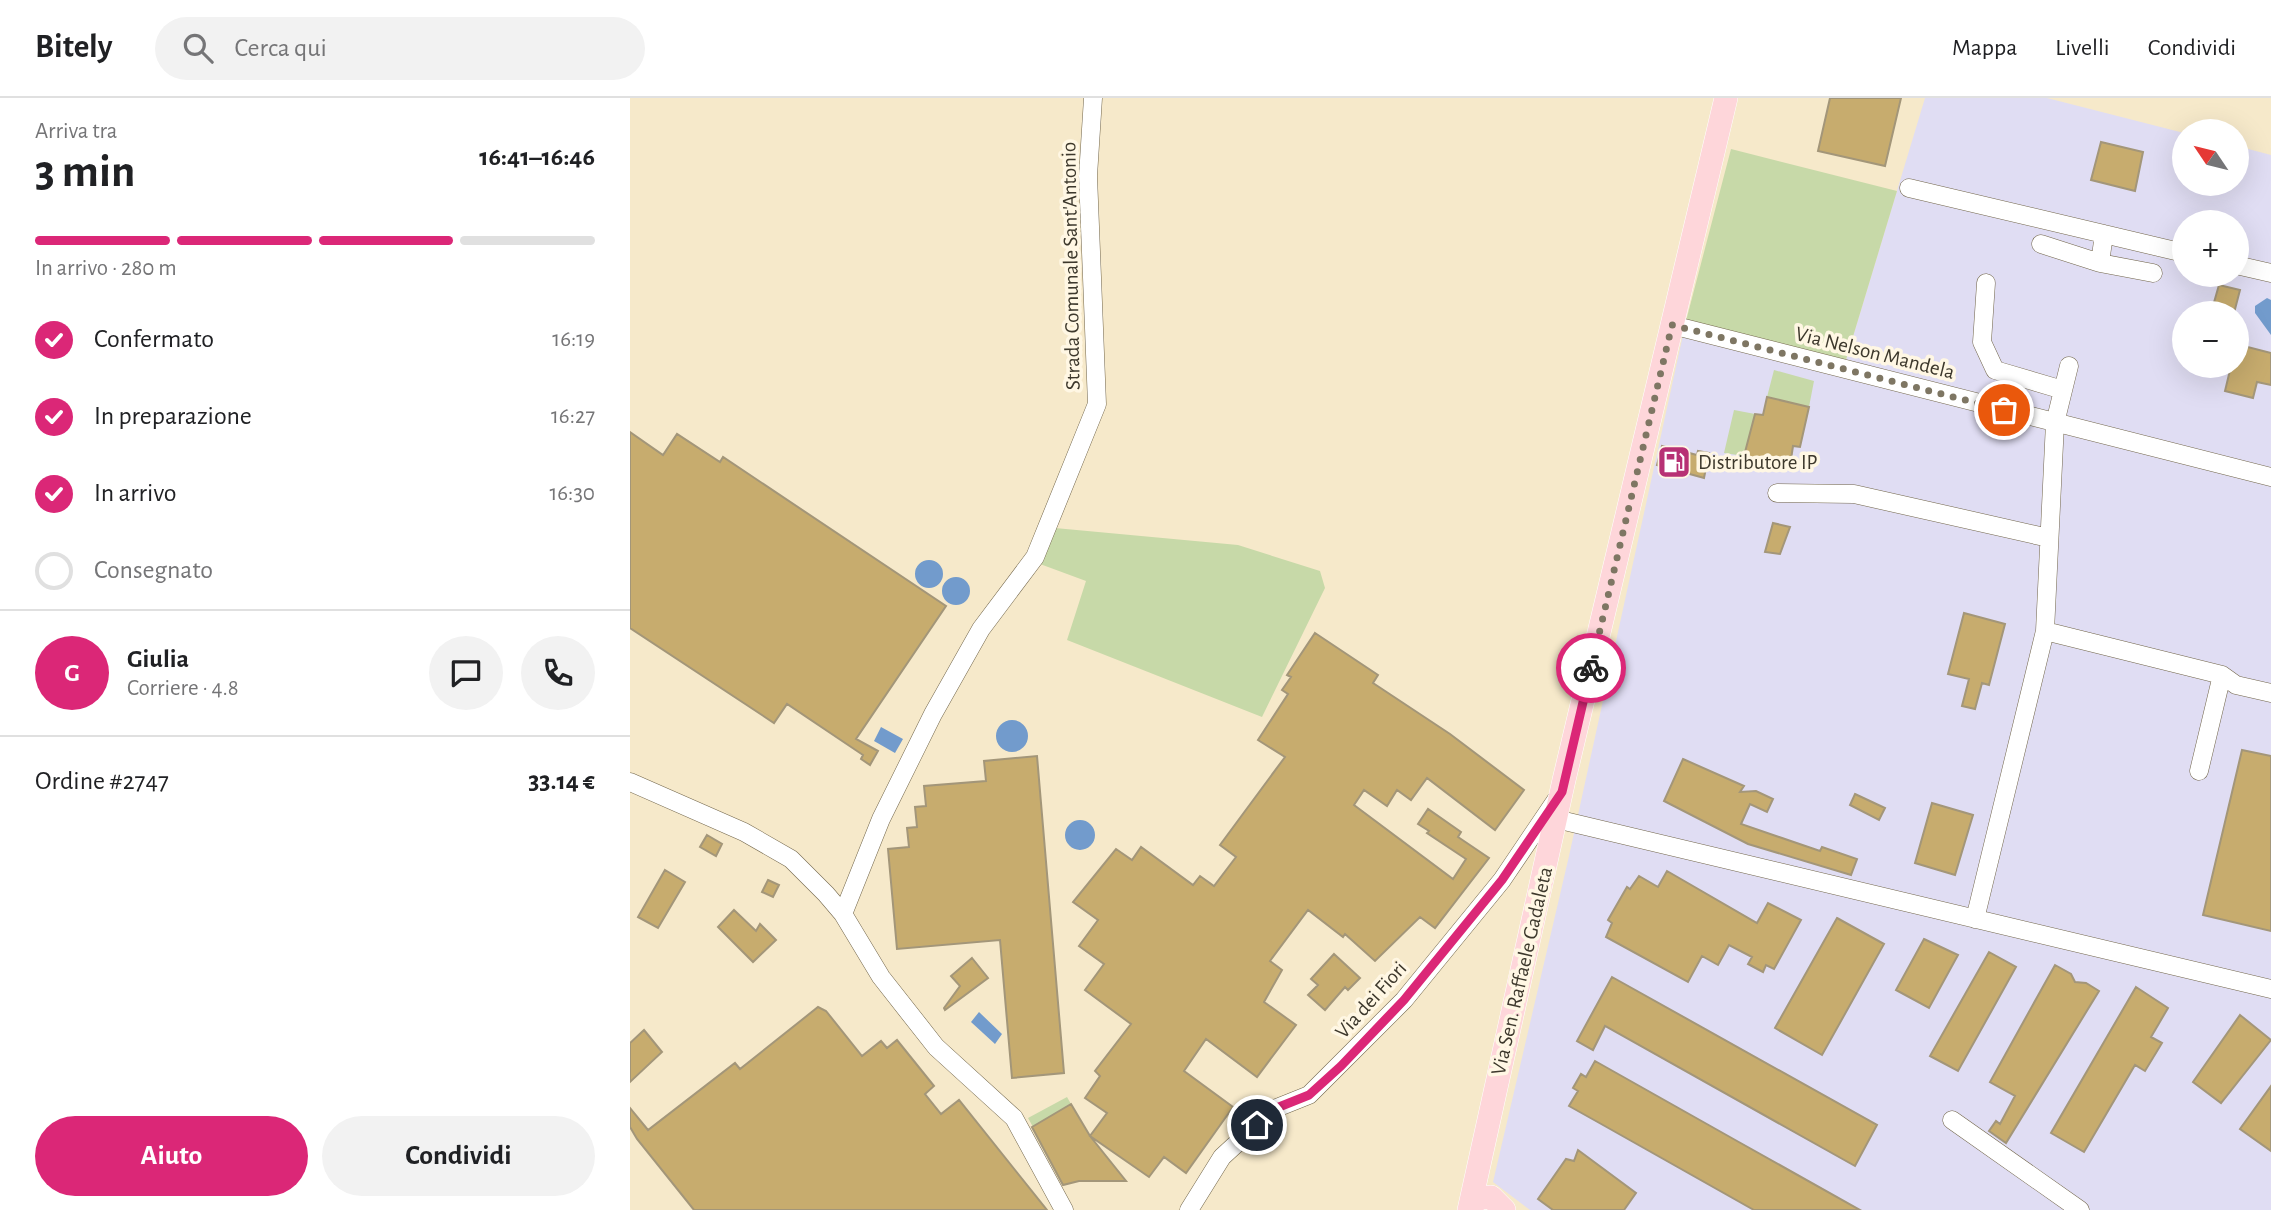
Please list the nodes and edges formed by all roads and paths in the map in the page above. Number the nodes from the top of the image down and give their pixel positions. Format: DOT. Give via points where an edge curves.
graph roads {
  1 [pos="1093,98"];
  2 [pos="1726,98"];
  3 [pos="1909,188"];
  4 [pos="2104,234"];
  5 [pos="2041,244"];
  6 [pos="2172,250"];
  7 [pos="2100,263"];
  8 [pos="2249,268"];
  9 [pos="2153,273"];
  10 [pos="2271,273"];
  11 [pos="1986,283"];
  12 [pos="1672,325"];
  13 [pos="2069,366"];
  14 [pos="2063,390"];
  15 [pos="2055,423"];
  16 [pos="2271,477"];
  17 [pos="1777,493"];
  18 [pos="2049,538"];
  19 [pos="2045,631"];
  20 [pos="2222,675"];
  21 [pos="2271,693"];
  22 [pos="2199,771"];
  23 [pos="630,782"];
  24 [pos="1562,792"];
  25 [pos="1556,819"];
  26 [pos="843,914"];
  27 [pos="1975,919"];
  28 [pos="2271,989"];
  29 [pos="1952,1120"];
  30 [pos="1491,1206"];
  31 [pos="1064,1210"];
  32 [pos="1189,1210"];
  33 [pos="2080,1210"];
  1 -- 26 [label="street, Strada Comunale Sant'Antonio" via="1088,176 1097,404 1035,557 981,629 933,714 881,819"];
  2 -- 12 [label="main road, Via Sen. Raffaele Gadaleta"];
  3 -- 4 [label="street"];
  4 -- 6 [label="street"];
  4 -- 7 [label="street"];
  5 -- 7 [label="street"];
  7 -- 9 [label="street"];
  8 -- 10 [label="street"];
  11 -- 14 [label="street" via="1982,342 1995,370"];
  12 -- 15 [label="street, Via Nelson Mandela"];
  12 -- 24 [label="main road, Via Sen. Raffaele Gadaleta"];
  13 -- 14 [label="street"];
  14 -- 15 [label="street"];
  15 -- 16 [label="street, Via Nelson Mandela"];
  15 -- 18 [label="street"];
  17 -- 18 [label="street" via="1854,494"];
  18 -- 19 [label="street"];
  19 -- 20 [label="street"];
  19 -- 27 [label="street"];
  20 -- 21 [label="street" via="2236,685"];
  20 -- 22 [label="street"];
  23 -- 26 [label="street" via="744,832 791,859"];
  24 -- 25 [label="main road, Via Sen. Raffaele Gadaleta"];
  24 -- 32 [label="street, Via dei Fiori" via="1502,880 1404,1000 1309,1095 1274,1109 1223,1157"];
  25 -- 27 [label="street"];
  25 -- 30 [label="main road, Via Sen. Raffaele Gadaleta" via="1481,1156"];
  26 -- 31 [label="street" via="881,977 936,1048 1014,1118"];
  27 -- 28 [label="street"];
  29 -- 33 [label="street"];
}
